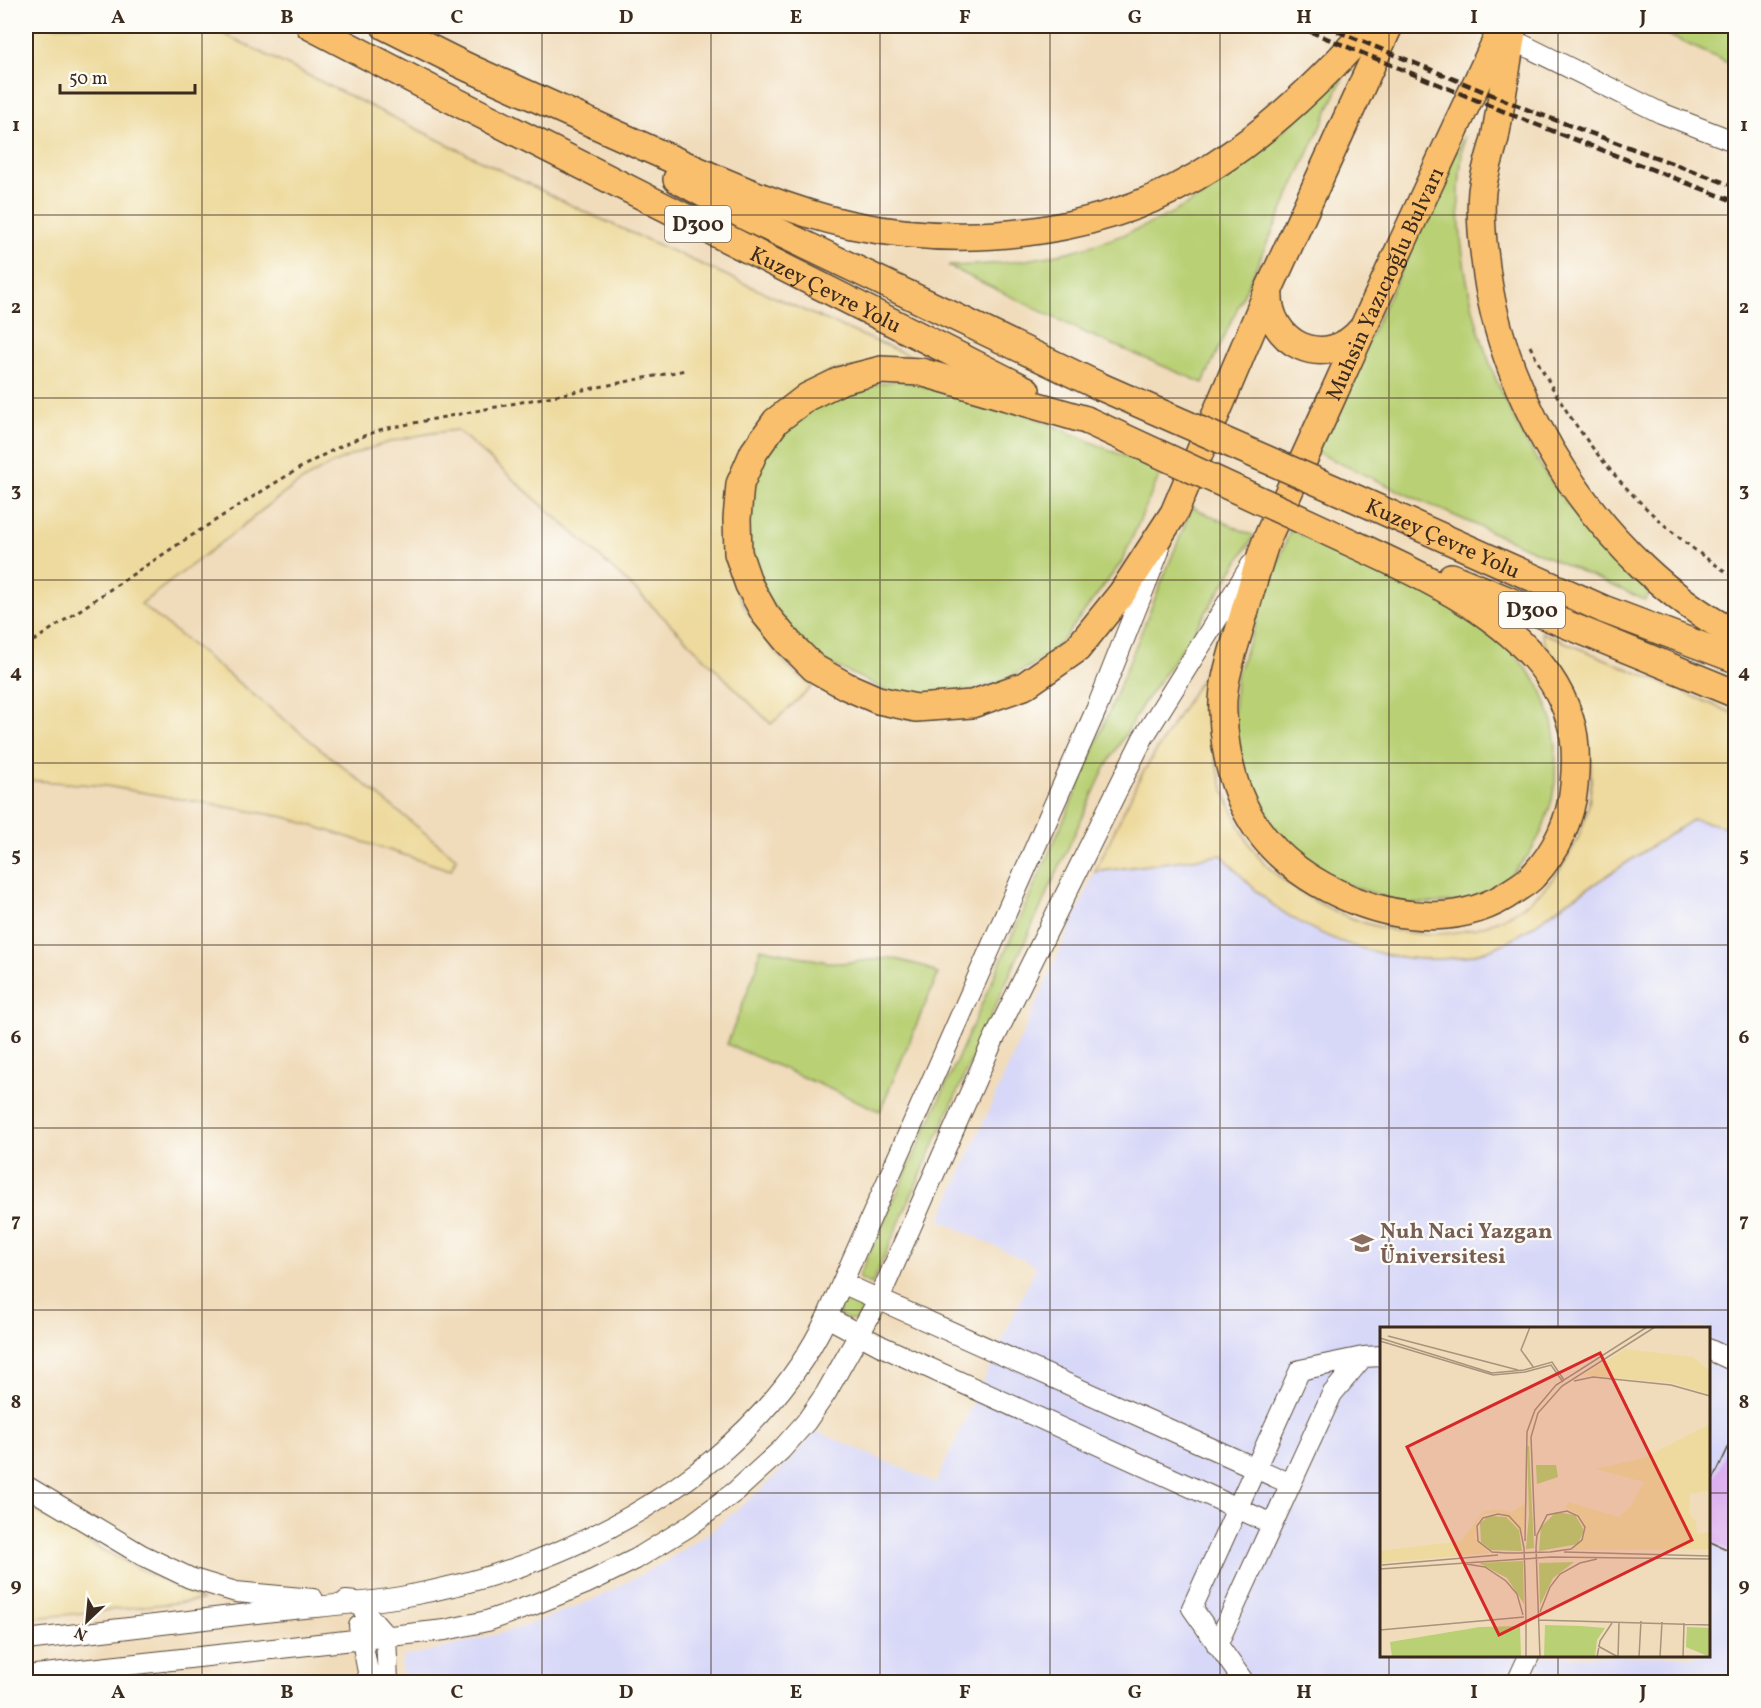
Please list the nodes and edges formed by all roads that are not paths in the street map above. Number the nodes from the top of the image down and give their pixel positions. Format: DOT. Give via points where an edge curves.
graph roads {
  1 [pos="310,26"];
  2 [pos="385,26"];
  3 [pos="1370,26"];
  4 [pos="1389,26"];
  5 [pos="1509,30"];
  6 [pos="456,62"];
  7 [pos="1736,142"];
  8 [pos="1269,289"];
  9 [pos="1364,327"];
  10 [pos="1086,420"];
  11 [pos="1174,513"];
  12 [pos="1326,531"];
  13 [pos="1265,543"];
  14 [pos="1736,634"];
  15 [pos="1736,659"];
  16 [pos="1736,694"];
  17 [pos="842,1283"];
  18 [pos="879,1299"];
  19 [pos="827,1317"];
  20 [pos="858,1335"];
  21 [pos="1710,1351"];
  22 [pos="1372,1357"];
  23 [pos="1736,1362"];
  24 [pos="1256,1468"];
  25 [pos="1290,1484"];
  26 [pos="26,1486"];
  27 [pos="1237,1508"];
  28 [pos="1272,1524"];
  29 [pos="356,1602"];
  30 [pos="386,1636"];
  31 [pos="362,1639"];
  32 [pos="26,1640"];
  33 [pos="1217,1645"];
  34 [pos="1529,1657"];
  35 [pos="26,1676"];
  36 [pos="370,1683"];
  37 [pos="388,1683"];
  38 [pos="1244,1683"];
  39 [pos="1517,1683"];
  1 -- 10 [label="highway, Kuzey Çevre Yolu / D300"];
  2 -- 6 [label="highway, Kuzey Çevre Yolu / D300"];
  3 -- 6 [label="highway" via="1338,62 1255,137 1214,166 1133,206 1089,219 999,235 906,234 850,225 794,209 738,189"];
  4 -- 8 [label="highway"];
  5 -- 7 [label="street" via="1662,113"];
  5 -- 9 [label="highway, Muhsin Yazıcıoğlu Bulvarı"];
  5 -- 14 [label="highway" via="1494,139 1482,191 1482,236 1487,282 1510,369 1554,456 1621,545 1669,591"];
  6 -- 15 [label="highway, Kuzey Çevre Yolu / D300, bridge" via="745,216 1099,386 1603,609"];
  8 -- 9 [label="highway" via="1270,311 1279,330 1296,344 1317,350 1338,347"];
  8 -- 11 [label="highway"];
  9 -- 13 [label="highway, Muhsin Yazıcıoğlu Bulvarı"];
  10 -- 11 [label="highway" via="921,372 881,370 842,380 807,397 776,421 754,452 740,484 738,553 749,585 765,614 788,642 814,668 846,686 878,700 916,708 972,704 1024,686 1077,649 1122,594"];
  10 -- 12 [label="highway, D300, bridge"];
  11 -- 17 [label="street" via="1096,710"];
  12 -- 13 [label="highway, Muhsin Yazıcıoğlu Bulvarı" via="1457,596 1513,634 1550,676 1563,703 1571,721 1576,764 1572,807 1555,846 1532,878 1498,901 1455,915 1414,916 1371,907 1329,890 1292,866 1261,837 1240,799 1228,758 1222,710 1230,662"];
  12 -- 16 [label="highway, Kuzey Çevre Yolu / D300" via="1453,578"];
  13 -- 18 [label="street" via="1143,738 993,1043"];
  17 -- 18 [label="street"];
  17 -- 19 [label="street"];
  18 -- 20 [label="street"];
  18 -- 24 [label="street"];
  19 -- 20 [label="street"];
  19 -- 29 [label="street" via="803,1360 761,1414 695,1474 645,1509 569,1548 516,1568 445,1588"];
  20 -- 27 [label="street"];
  20 -- 30 [label="street" via="813,1412 781,1450 736,1491 661,1545 585,1584 502,1616 445,1630"];
  21 -- 23 [label="street"];
  22 -- 24 [label="street" via="1300,1370"];
  22 -- 25 [label="street" via="1332,1394"];
  24 -- 25 [label="street"];
  24 -- 27 [label="street"];
  25 -- 28 [label="street"];
  26 -- 29 [label="street" via="142,1555 190,1578 236,1592"];
  27 -- 28 [label="street"];
  27 -- 33 [label="street" via="1192,1608"];
  28 -- 33 [label="street"];
  29 -- 30 [label="street"];
  29 -- 31 [label="street"];
  29 -- 32 [label="street"];
  30 -- 31 [label="street"];
  30 -- 37 [label="street"];
  31 -- 35 [label="street"];
  31 -- 36 [label="street"];
  33 -- 38 [label="street"];
  34 -- 39 [label="street"];
}
